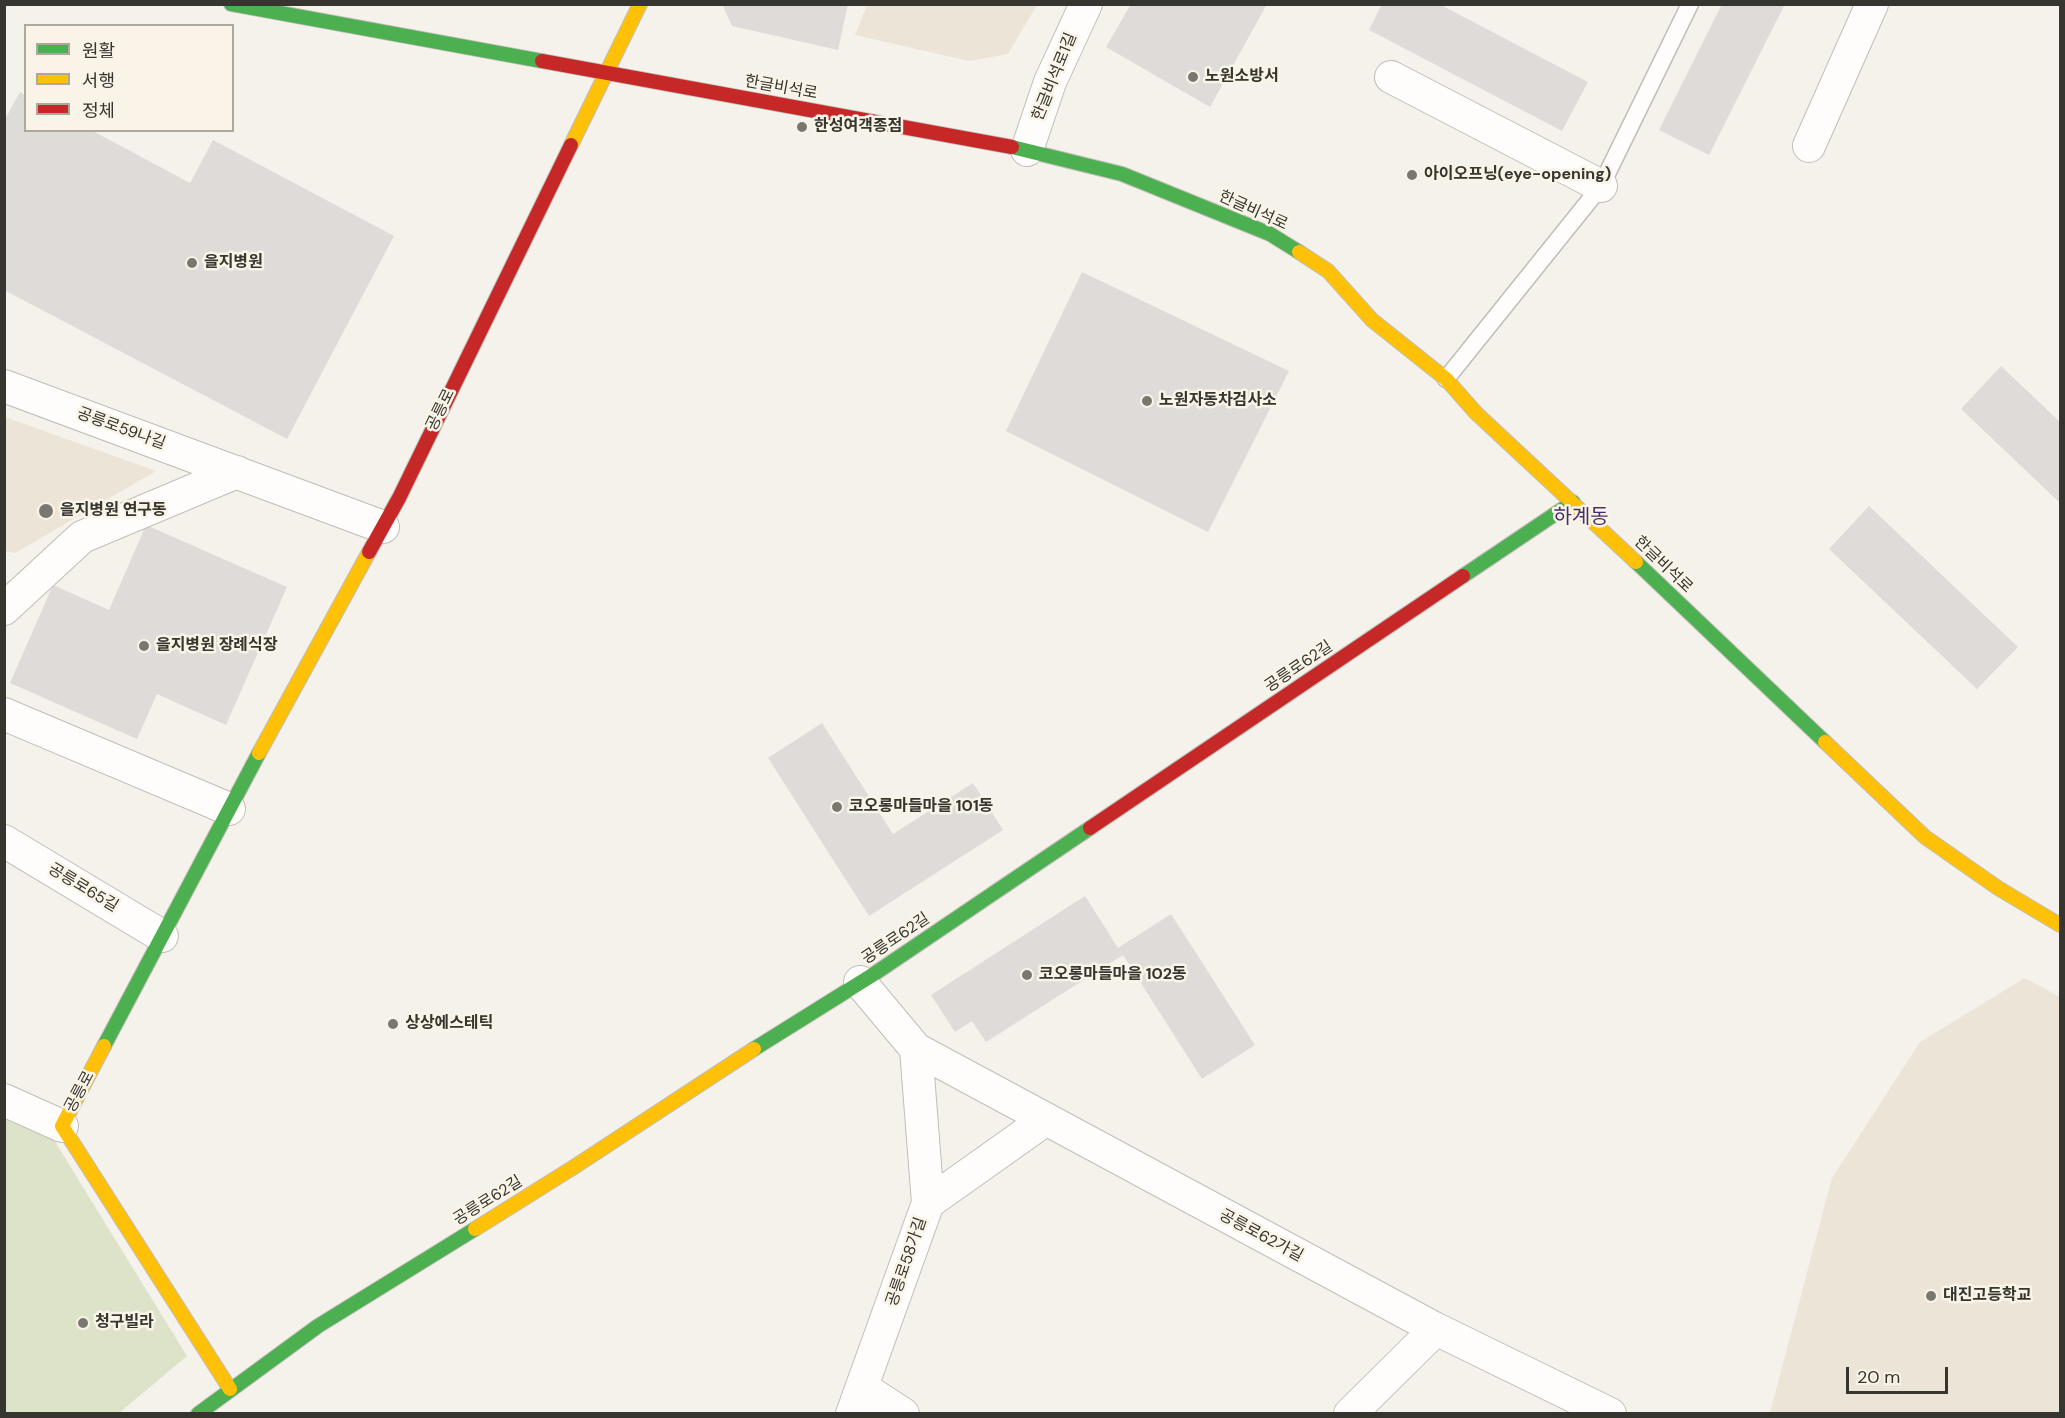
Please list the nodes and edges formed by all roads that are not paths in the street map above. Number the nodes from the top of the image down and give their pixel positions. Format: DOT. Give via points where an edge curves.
graph roads {
  1 [pos="231,4"];
  2 [pos="640,4"];
  3 [pos="1086,4"];
  4 [pos="1690,4"];
  5 [pos="1872,4"];
  6 [pos="605,73"];
  7 [pos="1391,77"];
  8 [pos="1809,146"];
  9 [pos="1027,150"];
  10 [pos="1601,186"];
  11 [pos="1446,379"];
  12 [pos="4,386"];
  13 [pos="237,472"];
  14 [pos="1573,502"];
  15 [pos="383,527"];
  16 [pos="4,609"];
  17 [pos="4,714"];
  18 [pos="230,809"];
  19 [pos="4,841"];
  20 [pos="2061,925"];
  21 [pos="162,936"];
  22 [pos="860,982"];
  23 [pos="916,1049"];
  24 [pos="4,1100"];
  25 [pos="1045,1120"];
  26 [pos="62,1126"];
  27 [pos="928,1203"];
  28 [pos="1436,1329"];
  29 [pos="230,1389"];
  30 [pos="858,1401"];
  31 [pos="198,1413"];
  32 [pos="903,1413"];
  33 [pos="1350,1413"];
  34 [pos="1610,1413"];
  1 -- 6 [label="street, 한글비석로"];
  2 -- 6 [label="street, 공릉로"];
  3 -- 9 [label="street, 한글비석로1길" via="1050,82"];
  4 -- 10 [label="lane"];
  5 -- 8 [label="street"];
  6 -- 9 [label="street, 한글비석로"];
  6 -- 15 [label="street, 공릉로"];
  7 -- 10 [label="street"];
  9 -- 11 [label="street, 한글비석로" via="1122,174 1270,234 1328,271 1372,320"];
  10 -- 11 [label="lane"];
  11 -- 14 [label="street, 한글비석로" via="1476,413"];
  12 -- 13 [label="street, 공릉로59나길"];
  13 -- 15 [label="street, 공릉로59나길"];
  13 -- 16 [label="street" via="82,537"];
  14 -- 20 [label="street, 한글비석로" via="1925,837 1998,888"];
  14 -- 22 [label="street, 공릉로62길"];
  15 -- 18 [label="street, 공릉로"];
  17 -- 18 [label="street"];
  18 -- 21 [label="street, 공릉로"];
  19 -- 21 [label="street, 공릉로65길"];
  21 -- 26 [label="street, 공릉로"];
  22 -- 23 [label="street, 공릉로62가길"];
  22 -- 29 [label="street, 공릉로62길" via="318,1326"];
  23 -- 25 [label="street, 공릉로62가길"];
  23 -- 27 [label="street"];
  24 -- 26 [label="street"];
  25 -- 27 [label="street, 공릉로58가길"];
  25 -- 28 [label="street, 공릉로62가길"];
  26 -- 29 [label="street, 공릉로"];
  27 -- 30 [label="street, 공릉로58가길"];
  28 -- 33 [label="street"];
  28 -- 34 [label="street, 공릉로62가길"];
  29 -- 31 [label="street"];
  30 -- 32 [label="street, 공릉로58가길"];
}
